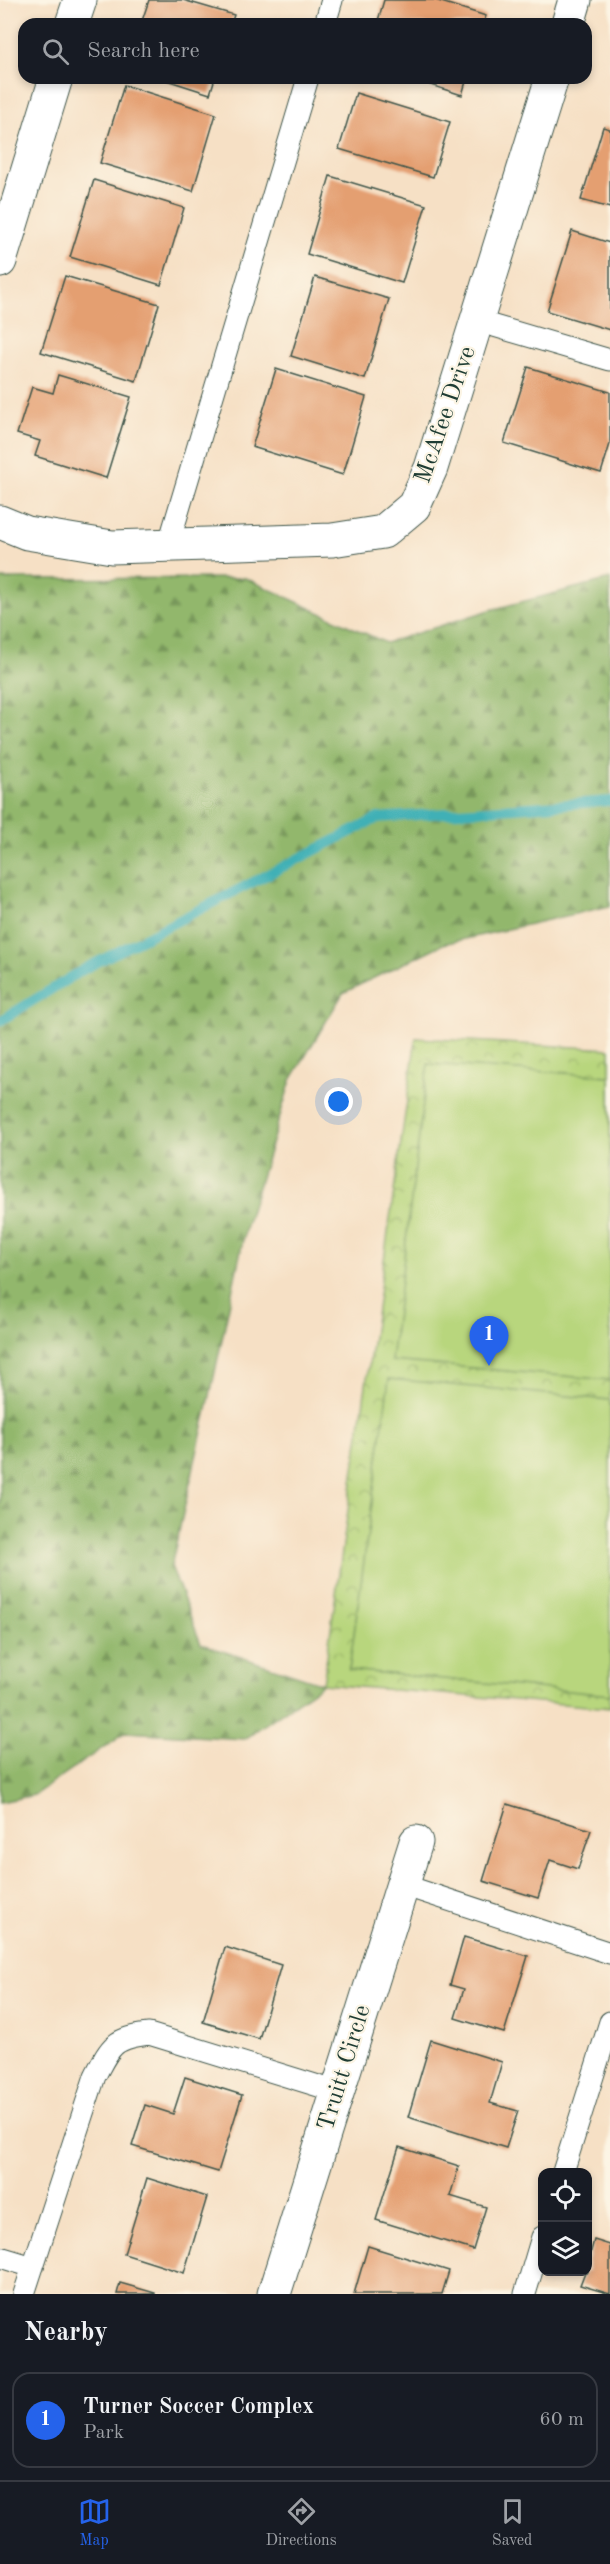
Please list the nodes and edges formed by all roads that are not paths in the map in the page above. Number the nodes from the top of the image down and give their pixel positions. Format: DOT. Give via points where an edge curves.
graph roads {
  1 [pos="80,0"];
  2 [pos="332,0"];
  3 [pos="575,0"];
  4 [pos="74,18"];
  5 [pos="327,18"];
  6 [pos="570,18"];
  7 [pos="54,84"];
  8 [pos="306,84"];
  9 [pos="550,84"];
  10 [pos="0,261"];
  11 [pos="477,321"];
  12 [pos="610,360"];
  13 [pos="0,522"];
  14 [pos="168,546"];
  15 [pos="416,1842"];
  16 [pos="403,1885"];
  17 [pos="610,1953"];
  18 [pos="610,2022"];
  19 [pos="338,2092"];
  20 [pos="564,2168"];
  21 [pos="538,2253"];
  22 [pos="0,2257"];
  23 [pos="33,2267"];
  24 [pos="24,2294"];
  25 [pos="274,2294"];
  26 [pos="525,2294"];
  1 -- 4 [label="street"];
  2 -- 5 [label="lane"];
  3 -- 6 [label="street"];
  7 -- 10 [label="street"];
  8 -- 14 [label="lane"];
  9 -- 11 [label="street, McAfee Drive"];
  11 -- 12 [label="lane"];
  11 -- 14 [label="street, McAfee Drive" via="431,468 414,506 383,532 332,540"];
  13 -- 14 [label="street, McAfee Drive" via="27,533 112,547"];
  15 -- 16 [label="street, Truitt Circle"];
  16 -- 17 [label="lane"];
  16 -- 19 [label="street, Truitt Circle"];
  18 -- 20 [label="lane"];
  19 -- 23 [label="lane" via="149,2034 127,2037 109,2049 95,2076"];
  19 -- 25 [label="street, Truitt Circle"];
  21 -- 26 [label="lane"];
  22 -- 23 [label="lane"];
  23 -- 24 [label="lane"];
}
